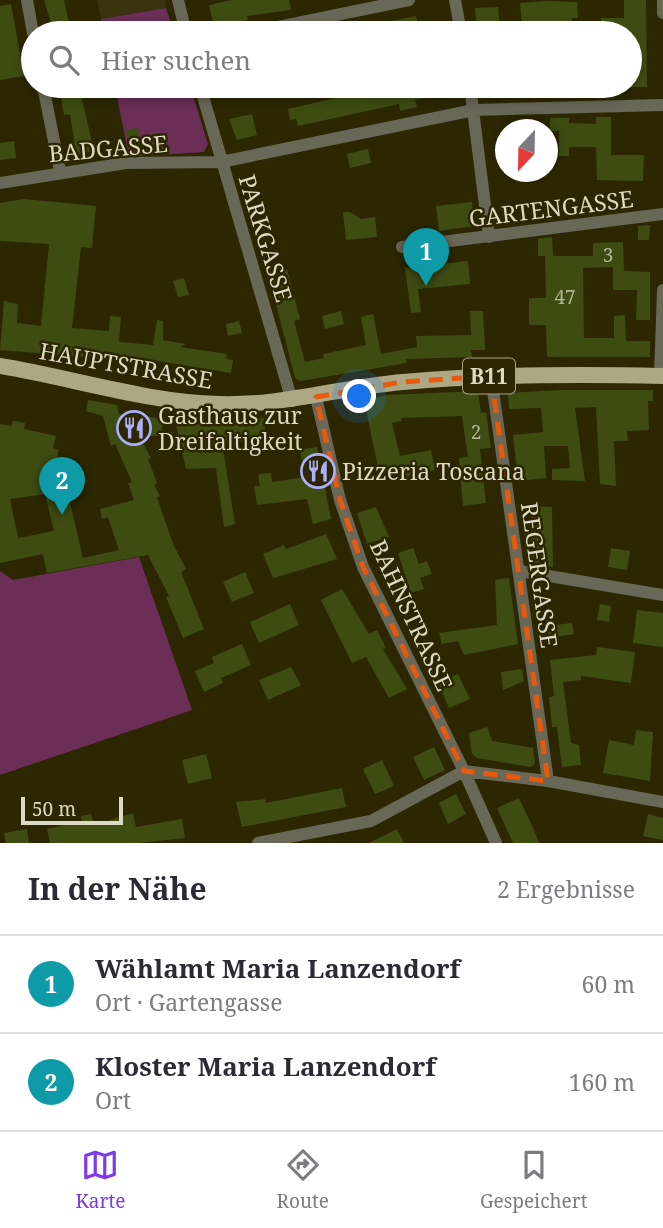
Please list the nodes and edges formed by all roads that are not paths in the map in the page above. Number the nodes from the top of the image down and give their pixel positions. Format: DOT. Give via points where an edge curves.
graph roads {
  1 [pos="27,0"];
  2 [pos="178,0"];
  3 [pos="409,0"];
  4 [pos="455,0"];
  5 [pos="663,0"];
  6 [pos="663,13"];
  7 [pos="31,21"];
  8 [pos="183,21"];
  9 [pos="307,21"];
  10 [pos="459,21"];
  11 [pos="45,98"];
  12 [pos="203,98"];
  13 [pos="472,98"];
  14 [pos="663,106"];
  15 [pos="474,110"];
  16 [pos="221,162"];
  17 [pos="60,171"];
  18 [pos="0,183"];
  19 [pos="663,214"];
  20 [pos="489,237"];
  21 [pos="402,247"];
  22 [pos="663,290"];
  23 [pos="0,366"];
  24 [pos="491,376"];
  25 [pos="661,376"];
  26 [pos="316,397"];
  27 [pos="292,401"];
  28 [pos="519,571"];
  29 [pos="663,595"];
  30 [pos="464,771"];
  31 [pos="548,781"];
  32 [pos="663,802"];
  33 [pos="258,843"];
  34 [pos="496,843"];
  1 -- 7 [label="street"];
  2 -- 8 [label="street"];
  3 -- 9 [label="street"];
  4 -- 10 [label="street"];
  5 -- 6 [label="street"];
  11 -- 17 [label="street"];
  12 -- 16 [label="street, PARKGASSE"];
  13 -- 15 [label="street"];
  14 -- 15 [label="street, BADGASSE"];
  15 -- 16 [label="street, BADGASSE"];
  15 -- 20 [label="street"];
  16 -- 17 [label="street, BADGASSE" via="125,163"];
  16 -- 27 [label="street, PARKGASSE"];
  17 -- 18 [label="street, BADGASSE"];
  19 -- 20 [label="street, GARTENGASSE"];
  20 -- 21 [label="street, GARTENGASSE"];
  22 -- 25 [label="street"];
  23 -- 27 [label="main road, HAUPTSTRASSE / B11" via="192,402"];
  24 -- 25 [label="main road, HAUPTSTRASSE / B11"];
  24 -- 26 [label="main road, HAUPTSTRASSE / B11" via="402,382"];
  24 -- 28 [label="street, REGERGASSE"];
  26 -- 27 [label="main road, HAUPTSTRASSE / B11"];
  26 -- 30 [label="street, BAHNSTRASSE" via="340,500 363,567"];
  28 -- 29 [label="street"];
  28 -- 31 [label="street, REGERGASSE"];
  30 -- 31 [label="street"];
  30 -- 33 [label="street" via="371,821"];
  30 -- 34 [label="street, BAHNSTRASSE"];
  31 -- 32 [label="street"];
}
